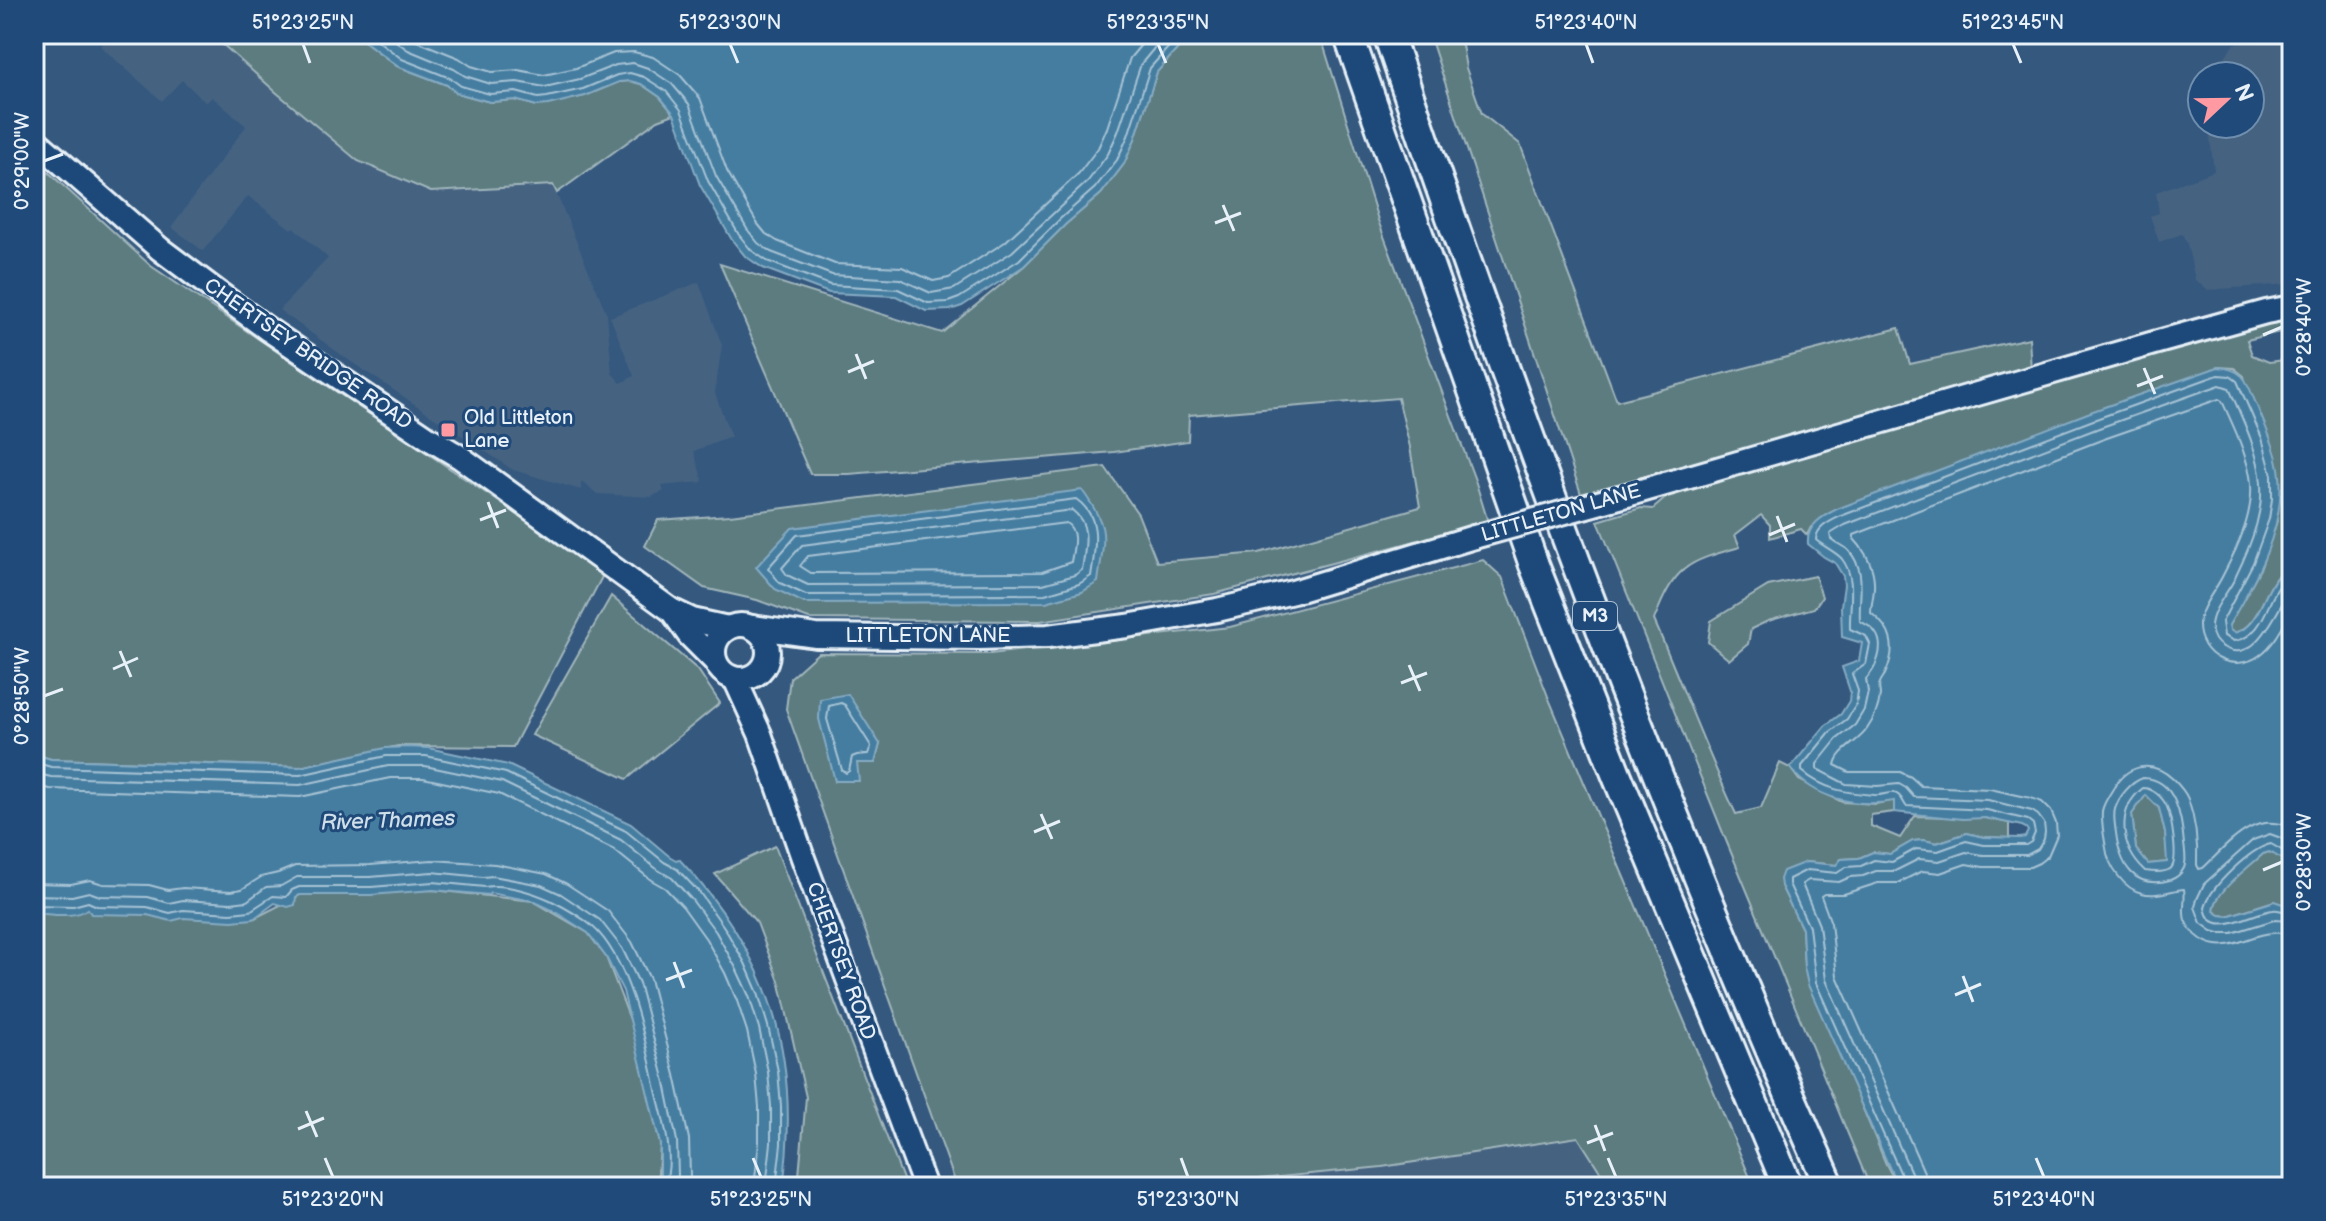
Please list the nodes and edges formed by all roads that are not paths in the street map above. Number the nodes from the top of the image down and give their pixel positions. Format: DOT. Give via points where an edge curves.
graph roads {
  1 [pos="1348,34"];
  2 [pos="1388,34"];
  3 [pos="34,139"];
  4 [pos="2292,307"];
  5 [pos="671,610"];
  6 [pos="752,627"];
  7 [pos="728,628"];
  8 [pos="816,636"];
  9 [pos="715,661"];
  10 [pos="753,671"];
  11 [pos="925,1187"];
  12 [pos="1788,1187"];
  13 [pos="1830,1187"];
  1 -- 12 [label="highway, M3" via="1540,579"];
  2 -- 13 [label="highway, M3" via="1609,653 1680,836"];
  3 -- 5 [label="street, CHERTSEY BRIDGE ROAD" via="207,285 460,457"];
  4 -- 8 [label="street, LITTLETON LANE, bridge" via="1217,610 1048,636"];
  5 -- 7 [label="street, CHERTSEY BRIDGE ROAD"];
  5 -- 9 [label="street, CHERTSEY BRIDGE ROAD"];
  6 -- 7 [label="street"];
  6 -- 8 [label="street"];
  6 -- 10 [label="street" via="765,640"];
  7 -- 9 [label="street" via="714,647"];
  8 -- 10 [label="street" via="784,645"];
  9 -- 10 [label="street" via="726,675"];
  10 -- 11 [label="street, CHERTSEY ROAD" via="760,734"];
}
